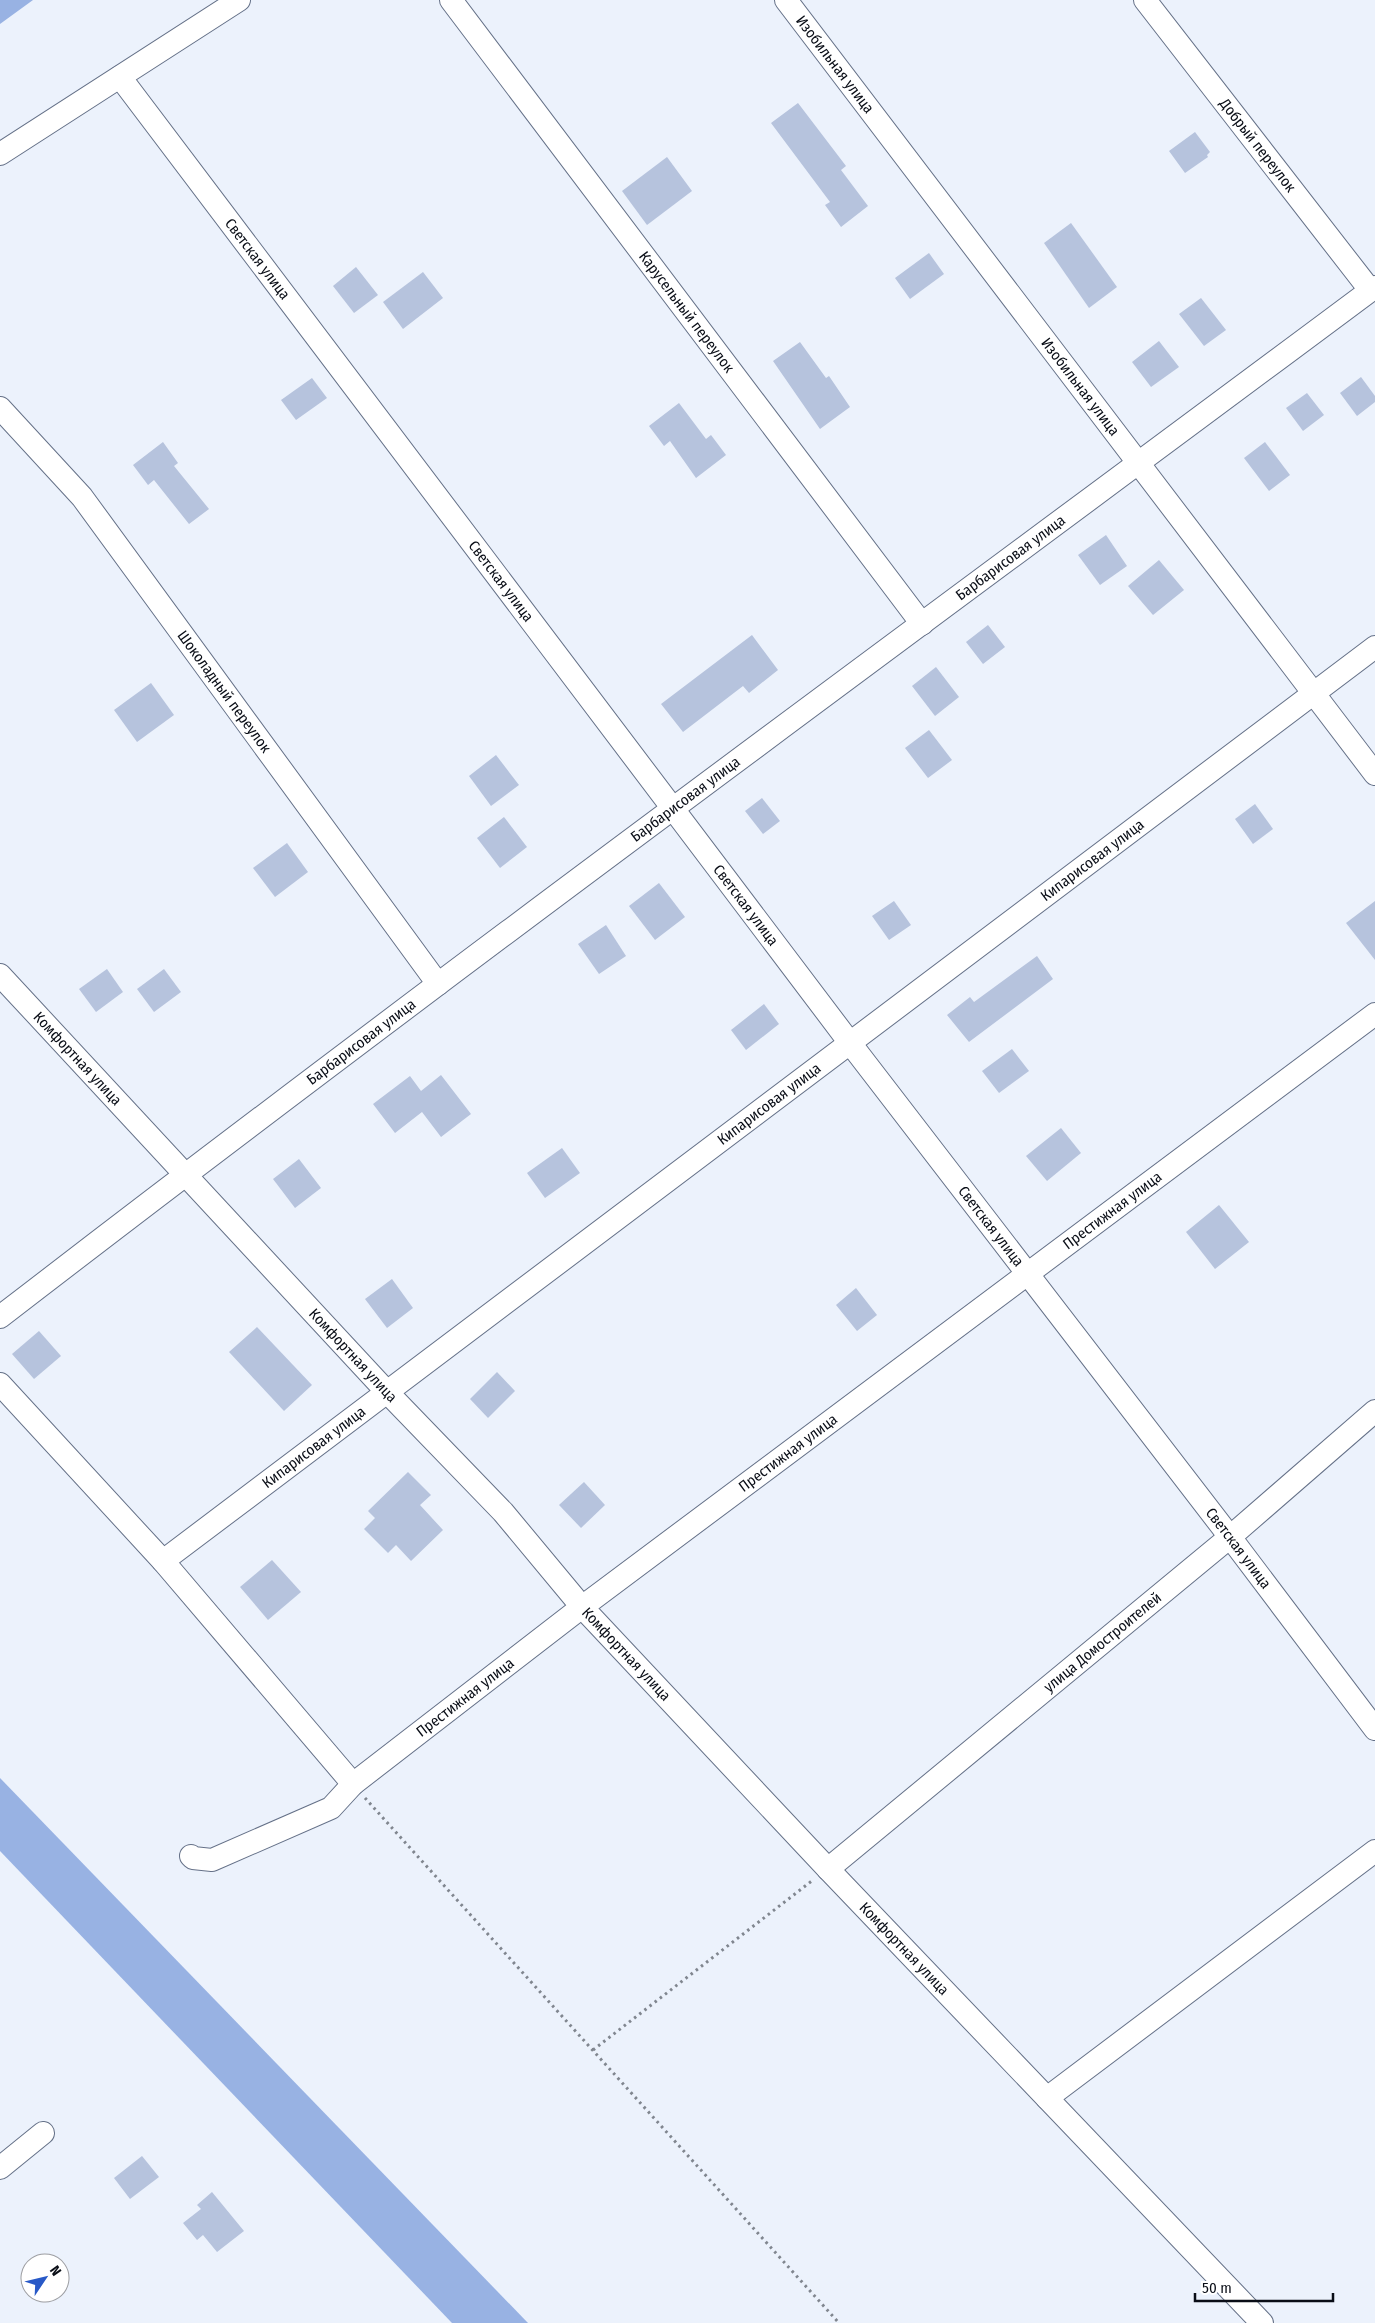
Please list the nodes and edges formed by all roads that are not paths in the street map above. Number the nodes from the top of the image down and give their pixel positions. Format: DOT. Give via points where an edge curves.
graph roads {
  1 [pos="239,0"];
  2 [pos="451,0"];
  3 [pos="786,0"];
  4 [pos="1145,0"];
  5 [pos="120,77"];
  6 [pos="0,154"];
  7 [pos="1373,288"];
  8 [pos="0,408"];
  9 [pos="1138,463"];
  10 [pos="922,624"];
  11 [pos="1375,647"];
  12 [pos="1313,694"];
  13 [pos="1375,774"];
  14 [pos="673,808"];
  15 [pos="0,975"];
  16 [pos="438,984"];
  17 [pos="1375,1014"];
  18 [pos="850,1043"];
  19 [pos="185,1174"];
  20 [pos="1027,1273"];
  21 [pos="0,1317"];
  22 [pos="0,1384"];
  23 [pos="387,1392"];
  24 [pos="1375,1411"];
  25 [pos="1230,1537"];
  26 [pos="163,1561"];
  27 [pos="582,1607"];
  28 [pos="1375,1730"];
  29 [pos="353,1784"];
  30 [pos="1375,1851"];
  31 [pos="191,1856"];
  32 [pos="828,1869"];
  33 [pos="1047,2098"];
  34 [pos="43,2133"];
  35 [pos="0,2168"];
  36 [pos="1262,2323"];
  1 -- 5 [label="street"];
  2 -- 10 [label="street, Карусельный переулок"];
  3 -- 9 [label="street, Изобильная улица"];
  4 -- 7 [label="street, Добрый переулок"];
  5 -- 6 [label="street"];
  5 -- 14 [label="street, Светская улица"];
  7 -- 9 [label="street, Барбарисовая улица"];
  8 -- 16 [label="street, Шоколадный переулок" via="82,497"];
  9 -- 10 [label="street, Барбарисовая улица"];
  9 -- 12 [label="street, Изобильная улица"];
  10 -- 14 [label="street, Барбарисовая улица"];
  11 -- 12 [label="street, Кипарисовая улица"];
  12 -- 13 [label="street, Изобильная улица"];
  12 -- 18 [label="street, Кипарисовая улица"];
  14 -- 16 [label="street, Барбарисовая улица"];
  14 -- 18 [label="street, Светская улица"];
  15 -- 19 [label="street, Комфортная улица"];
  16 -- 19 [label="street, Барбарисовая улица"];
  17 -- 20 [label="street, Престижная улица"];
  18 -- 20 [label="street, Светская улица"];
  18 -- 23 [label="street, Кипарисовая улица"];
  19 -- 21 [label="street, Барбарисовая улица"];
  19 -- 23 [label="street, Комфортная улица"];
  20 -- 25 [label="street, Светская улица"];
  20 -- 27 [label="street, Престижная улица"];
  22 -- 26 [label="street"];
  23 -- 26 [label="street, Кипарисовая улица"];
  23 -- 27 [label="street, Комфортная улица" via="503,1512"];
  24 -- 25 [label="street, улица Домостроителей"];
  25 -- 28 [label="street, Светская улица"];
  25 -- 32 [label="street, улица Домостроителей"];
  26 -- 29 [label="street"];
  27 -- 29 [label="street, Престижная улица"];
  27 -- 32 [label="street, Комфортная улица"];
  29 -- 31 [label="street, Престижная улица" via="331,1808 212,1860"];
  30 -- 33 [label="street"];
  32 -- 33 [label="street, Комфортная улица"];
  33 -- 36 [label="street, Комфортная улица"];
  34 -- 35 [label="street"];
}
